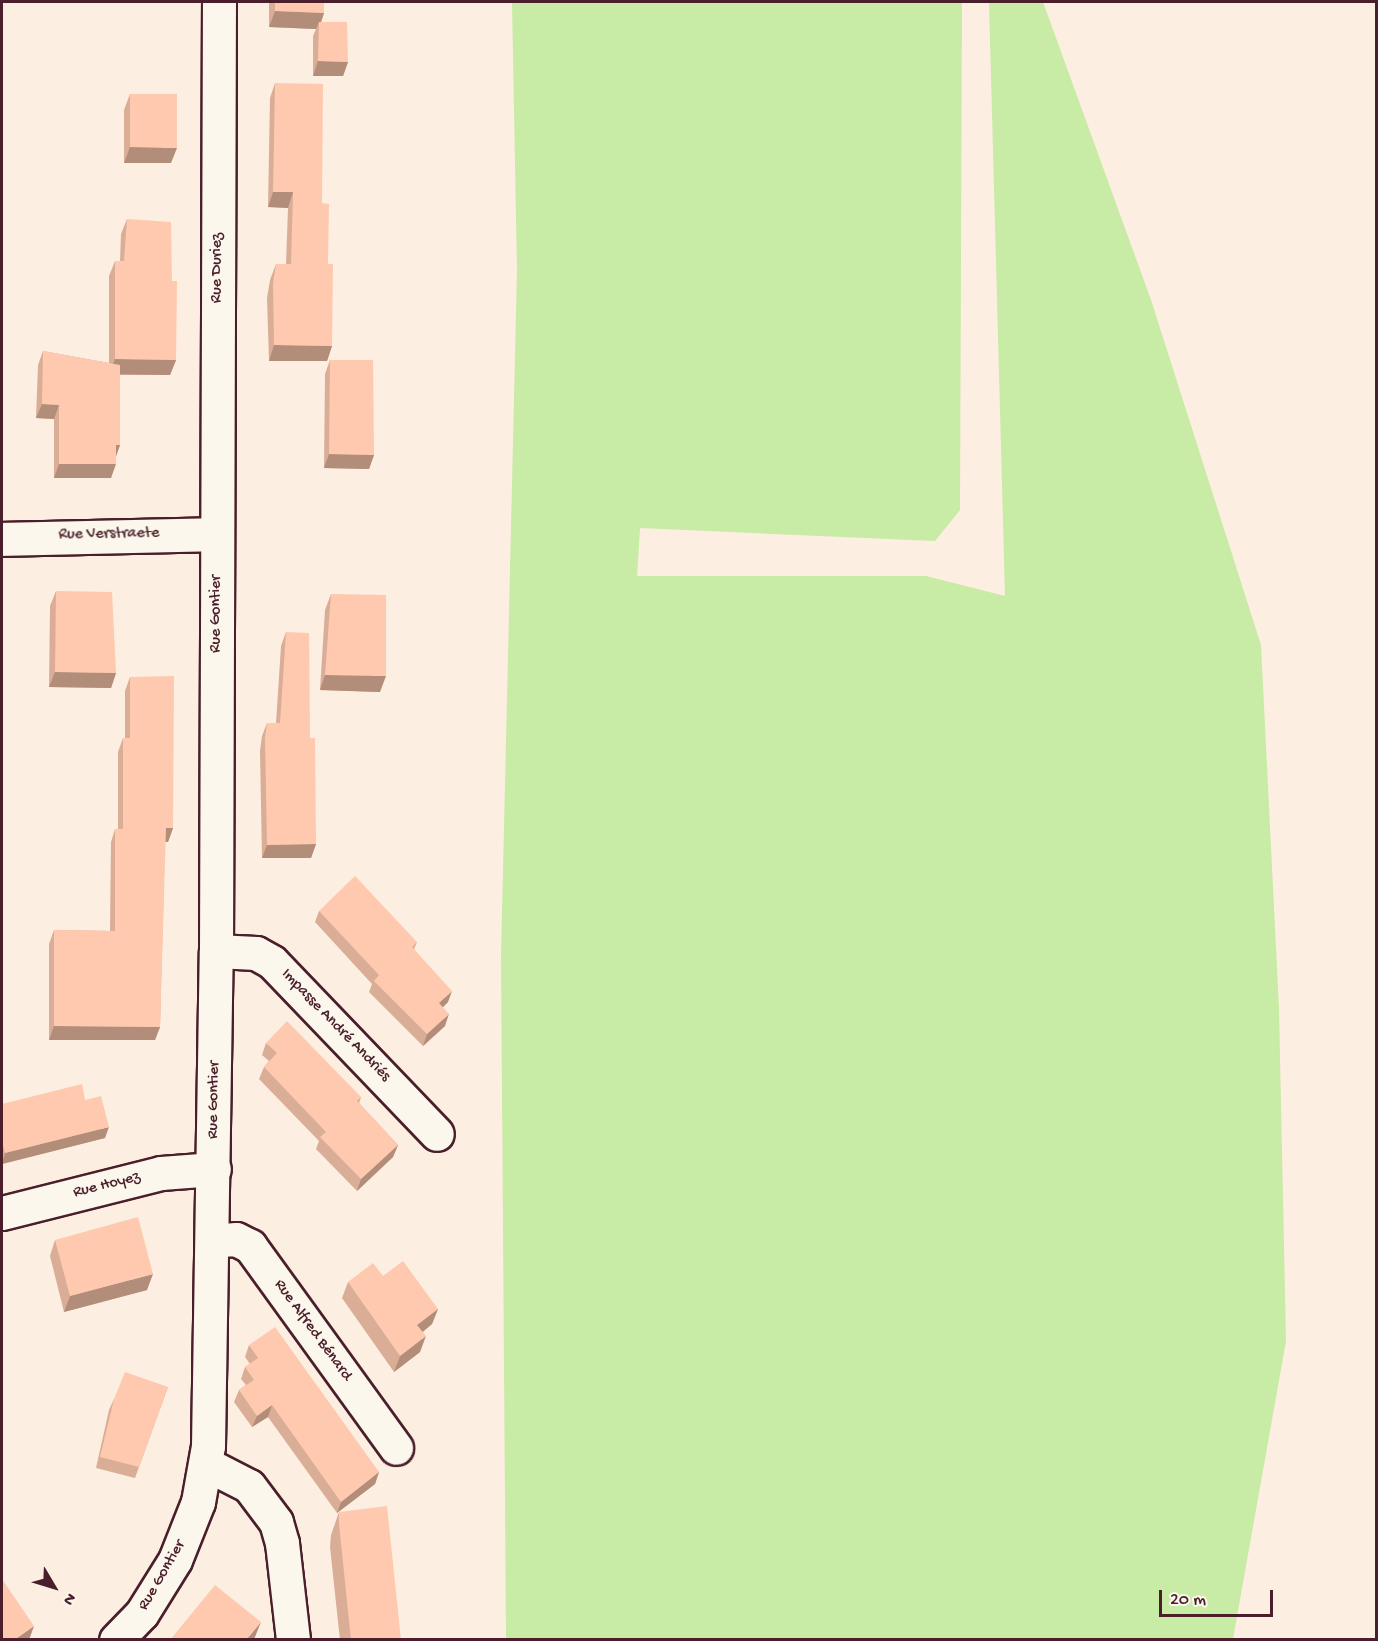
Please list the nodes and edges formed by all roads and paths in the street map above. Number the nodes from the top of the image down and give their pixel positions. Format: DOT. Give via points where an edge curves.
graph roads {
  1 [pos="219,2"];
  2 [pos="217,534"];
  3 [pos="2,539"];
  4 [pos="216,951"];
  5 [pos="437,1134"];
  6 [pos="214,1169"];
  7 [pos="2,1213"];
  8 [pos="213,1240"];
  9 [pos="396,1448"];
  10 [pos="206,1464"];
  11 [pos="116,1640"];
  12 [pos="292,1640"];
  1 -- 2 [label="street, Rue Duriez"];
  2 -- 3 [label="street, Rue Verstraete"];
  2 -- 4 [label="street, Rue Gontier"];
  4 -- 5 [label="street, Impasse André Andriés" via="256,953 272,962"];
  4 -- 6 [label="street, Rue Gontier"];
  6 -- 7 [label="street, Rue Hoyez" via="160,1173"];
  6 -- 8 [label="street, Rue Gontier"];
  8 -- 9 [label="street, Rue Alfred Bénard" via="236,1239 250,1246"];
  8 -- 10 [label="street, Rue Gontier"];
  10 -- 11 [label="street, Rue Gontier" via="198,1502 175,1560 142,1613"];
  10 -- 12 [label="street" via="249,1486 276,1521 282,1543"];
}
